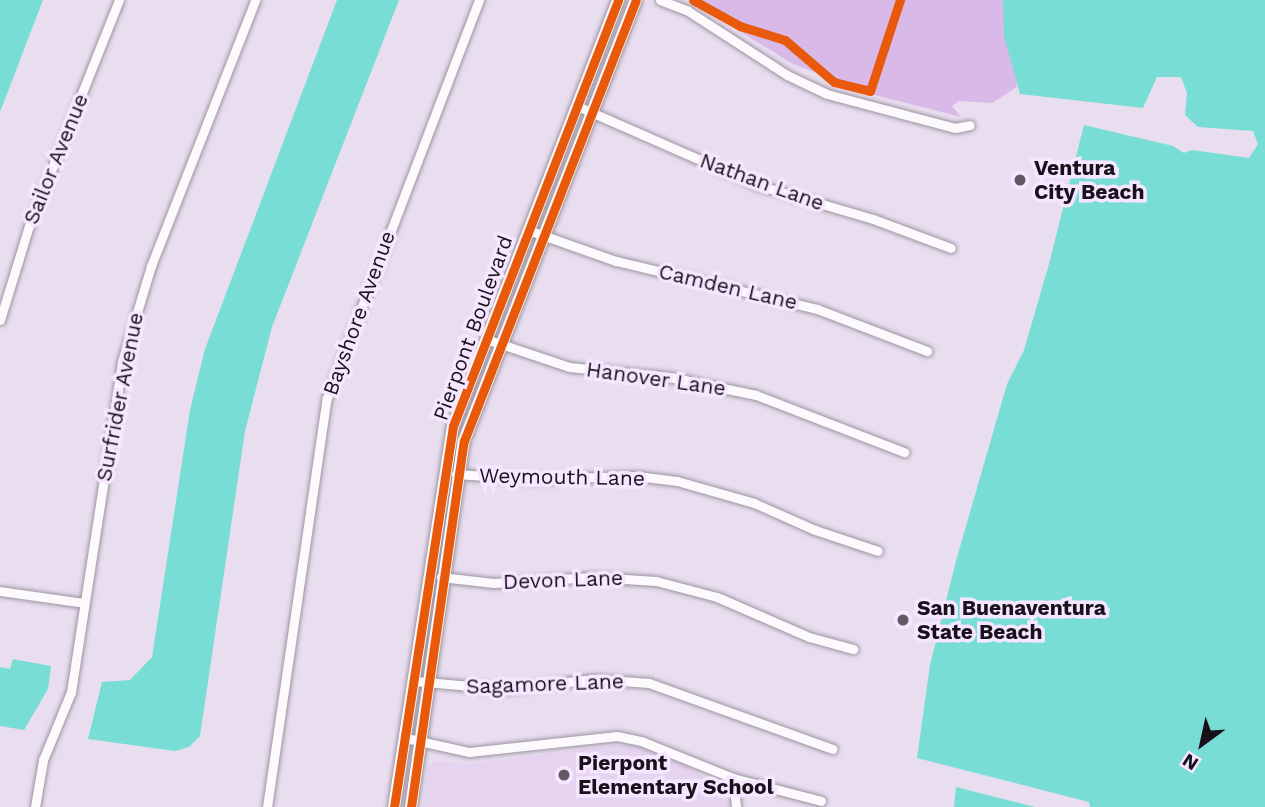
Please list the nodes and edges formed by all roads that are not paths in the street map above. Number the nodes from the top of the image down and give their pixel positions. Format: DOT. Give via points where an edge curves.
graph roads {
  1 [pos="119,0"];
  2 [pos="255,0"];
  3 [pos="480,0"];
  4 [pos="618,0"];
  5 [pos="636,0"];
  6 [pos="660,0"];
  7 [pos="577,106"];
  8 [pos="593,112"];
  9 [pos="970,125"];
  10 [pos="528,230"];
  11 [pos="545,236"];
  12 [pos="951,248"];
  13 [pos="0,320"];
  14 [pos="486,339"];
  15 [pos="499,345"];
  16 [pos="927,351"];
  17 [pos="904,452"];
  18 [pos="444,472"];
  19 [pos="459,474"];
  20 [pos="878,551"];
  21 [pos="429,575"];
  22 [pos="444,578"];
  23 [pos="0,591"];
  24 [pos="84,603"];
  25 [pos="853,649"];
  26 [pos="414,681"];
  27 [pos="430,683"];
  28 [pos="406,738"];
  29 [pos="422,740"];
  30 [pos="832,749"];
  31 [pos="733,778"];
  32 [pos="821,801"];
  33 [pos="35,807"];
  34 [pos="267,807"];
  35 [pos="394,807"];
  36 [pos="411,807"];
  37 [pos="736,807"];
  1 -- 13 [label="street, Sailor Avenue" via="29,226"];
  2 -- 24 [label="street, Surfrider Avenue" via="136,310 113,406"];
  3 -- 34 [label="street, Bayshore Avenue" via="345,341 327,398"];
  4 -- 7 [label="street, Pierpont Boulevard"];
  5 -- 8 [label="street, Pierpont Boulevard"];
  6 -- 9 [label="street" via="688,11 787,75 827,94 955,128"];
  7 -- 8 [label="street, Nathan Lane"];
  7 -- 10 [label="street, Pierpont Boulevard"];
  8 -- 11 [label="street, Pierpont Boulevard"];
  8 -- 12 [label="street, Nathan Lane" via="757,185"];
  10 -- 11 [label="street, Camden Lane"];
  10 -- 14 [label="street, Pierpont Boulevard"];
  11 -- 15 [label="street, Pierpont Boulevard"];
  11 -- 16 [label="street, Camden Lane" via="616,261 817,309"];
  14 -- 15 [label="street, Hanover Lane"];
  14 -- 18 [label="street, Pierpont Boulevard" via="453,426"];
  15 -- 17 [label="street, Hanover Lane" via="569,367 670,377 756,395"];
  15 -- 19 [label="street, Pierpont Boulevard" via="470,420"];
  18 -- 19 [label="street, Weymouth Lane"];
  18 -- 21 [label="street, Pierpont Boulevard"];
  19 -- 20 [label="street, Weymouth Lane" via="530,480 637,476 677,481 754,503"];
  19 -- 22 [label="street, Pierpont Boulevard"];
  21 -- 22 [label="street, Devon Lane"];
  21 -- 26 [label="street, Pierpont Boulevard"];
  22 -- 25 [label="street, Devon Lane" via="494,583 594,577 656,581 717,597 809,637"];
  22 -- 27 [label="street, Pierpont Boulevard"];
  23 -- 24 [label="street"];
  24 -- 33 [label="street, Surfrider Avenue" via="71,692 43,760"];
  26 -- 27 [label="street, Sagamore Lane"];
  26 -- 28 [label="street, Pierpont Boulevard"];
  27 -- 29 [label="street, Pierpont Boulevard"];
  27 -- 30 [label="street, Sagamore Lane" via="505,689 593,679 649,683"];
  28 -- 29 [label="street"];
  28 -- 35 [label="street, Pierpont Boulevard"];
  29 -- 31 [label="street" via="433,746 481,751 617,736 664,748"];
  29 -- 36 [label="street, Pierpont Boulevard"];
  31 -- 32 [label="street"];
  31 -- 37 [label="street"];
}
